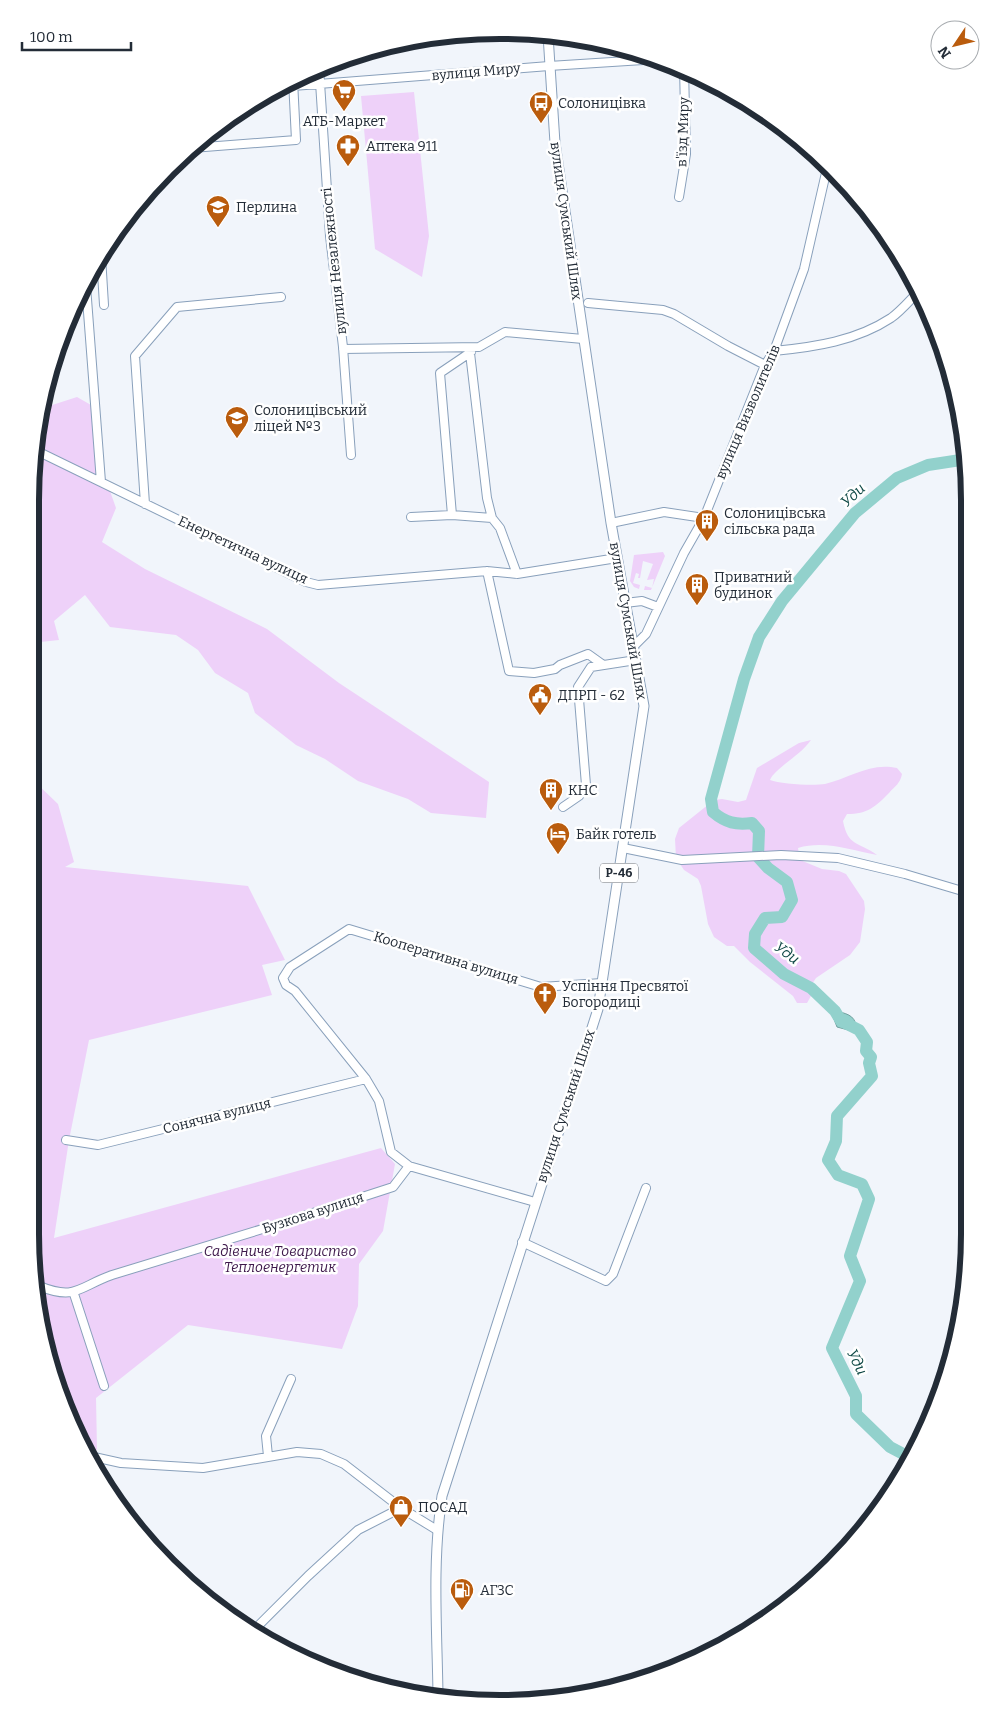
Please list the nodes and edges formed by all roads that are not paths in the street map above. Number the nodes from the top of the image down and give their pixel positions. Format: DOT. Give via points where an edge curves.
graph roads {
  1 [pos="548,42"];
  2 [pos="639,60"];
  3 [pos="549,66"];
  4 [pos="320,76"];
  5 [pos="684,77"];
  6 [pos="302,83"];
  7 [pos="320,84"];
  8 [pos="293,88"];
  9 [pos="203,147"];
  10 [pos="826,174"];
  11 [pos="680,197"];
  12 [pos="102,268"];
  13 [pos="87,295"];
  14 [pos="914,296"];
  15 [pos="281,297"];
  16 [pos="588,303"];
  17 [pos="104,305"];
  18 [pos="583,339"];
  19 [pos="479,346"];
  20 [pos="343,349"];
  21 [pos="774,351"];
  22 [pos="470,353"];
  23 [pos="765,364"];
  24 [pos="42,453"];
  25 [pos="352,455"];
  26 [pos="101,482"];
  27 [pos="145,504"];
  28 [pos="452,515"];
  29 [pos="411,518"];
  30 [pos="492,518"];
  31 [pos="704,518"];
  32 [pos="611,523"];
  33 [pos="617,558"];
  34 [pos="487,571"];
  35 [pos="517,574"];
  36 [pos="625,603"];
  37 [pos="658,607"];
  38 [pos="634,646"];
  39 [pos="636,660"];
  40 [pos="602,664"];
  41 [pos="563,807"];
  42 [pos="623,848"];
  43 [pos="961,891"];
  44 [pos="602,982"];
  45 [pos="366,1079"];
  46 [pos="66,1140"];
  47 [pos="409,1166"];
  48 [pos="646,1188"];
  49 [pos="535,1202"];
  50 [pos="522,1242"];
  51 [pos="42,1287"];
  52 [pos="74,1294"];
  53 [pos="291,1379"];
  54 [pos="104,1386"];
  55 [pos="268,1456"];
  56 [pos="97,1458"];
  57 [pos="401,1508"];
  58 [pos="437,1530"];
  59 [pos="258,1626"];
  60 [pos="438,1691"];
  1 -- 3 [label="main road, вулиця Сумський Шлях / Р-46"];
  2 -- 3 [label="street, вулиця Миру"];
  3 -- 7 [label="street, вулиця Миру"];
  3 -- 18 [label="main road, вулиця Сумський Шлях / Р-46" via="555,143"];
  4 -- 7 [label="street, вулиця Незалежності"];
  5 -- 11 [label="street, в'їзд Миру" via="686,154"];
  6 -- 7 [label="street, вулиця Миру"];
  7 -- 20 [label="street, вулиця Незалежності" via="330,236"];
  8 -- 9 [label="street" via="296,140"];
  10 -- 21 [label="street, вулиця Визволителів" via="804,269"];
  12 -- 17 [label="street"];
  13 -- 26 [label="street"];
  14 -- 21 [label="street" via="893,317 869,330 814,347"];
  15 -- 27 [label="street" via="177,307 134,356"];
  16 -- 23 [label="street" via="663,310"];
  18 -- 19 [label="street" via="505,332"];
  18 -- 32 [label="main road, вулиця Сумський Шлях / Р-46"];
  19 -- 20 [label="street"];
  19 -- 22 [label="street"];
  20 -- 25 [label="street, вулиця Незалежності"];
  21 -- 23 [label="street, вулиця Визволителів"];
  22 -- 28 [label="street" via="440,373"];
  22 -- 30 [label="street"];
  23 -- 31 [label="street, вулиця Визволителів"];
  24 -- 26 [label="street, Енергетична вулиця"];
  26 -- 27 [label="street, Енергетична вулиця"];
  27 -- 34 [label="street, Енергетична вулиця" via="318,585"];
  28 -- 29 [label="street"];
  28 -- 30 [label="street"];
  30 -- 35 [label="street" via="500,528"];
  31 -- 32 [label="street" via="664,512"];
  31 -- 37 [label="street, вулиця Визволителів"];
  32 -- 33 [label="main road, вулиця Сумський Шлях / Р-46"];
  33 -- 35 [label="street, Енергетична вулиця"];
  33 -- 36 [label="main road, вулиця Сумський Шлях / Р-46"];
  34 -- 35 [label="street, Енергетична вулиця"];
  34 -- 40 [label="street" via="509,671 534,673 555,669 588,654"];
  36 -- 37 [label="street" via="642,601"];
  36 -- 38 [label="main road, вулиця Сумський Шлях / Р-46"];
  37 -- 38 [label="street, вулиця Визволителів" via="646,634"];
  38 -- 39 [label="main road, вулиця Сумський Шлях / Р-46"];
  39 -- 40 [label="street"];
  39 -- 42 [label="main road, вулиця Сумський Шлях / Р-46" via="644,706"];
  40 -- 41 [label="street" via="591,668 578,687 586,785 579,796"];
  42 -- 43 [label="street" via="673,859 781,855 838,858"];
  42 -- 44 [label="main road, вулиця Сумський Шлях / Р-46"];
  44 -- 45 [label="street, Кооперативна вулиця" via="541,987 349,929 290,967 282,978"];
  44 -- 49 [label="main road, вулиця Сумський Шлях / Р-46" via="598,1009"];
  45 -- 46 [label="street, Сонячна вулиця" via="98,1145"];
  45 -- 47 [label="street" via="378,1101 391,1152"];
  47 -- 49 [label="street"];
  47 -- 52 [label="street, Бузкова вулиця" via="393,1187 112,1275"];
  48 -- 50 [label="street" via="613,1274 606,1281"];
  49 -- 50 [label="main road, вулиця Сумський Шлях / Р-46"];
  50 -- 58 [label="main road, вулиця Сумський Шлях / Р-46" via="442,1496"];
  51 -- 52 [label="street"];
  52 -- 54 [label="street"];
  53 -- 55 [label="street" via="266,1436"];
  55 -- 56 [label="street" via="203,1468 120,1463"];
  55 -- 57 [label="street" via="297,1452 321,1454 344,1464"];
  57 -- 58 [label="street"];
  57 -- 59 [label="street" via="358,1530"];
  58 -- 60 [label="main road, вулиця Сумський Шлях / Р-46"];
}
